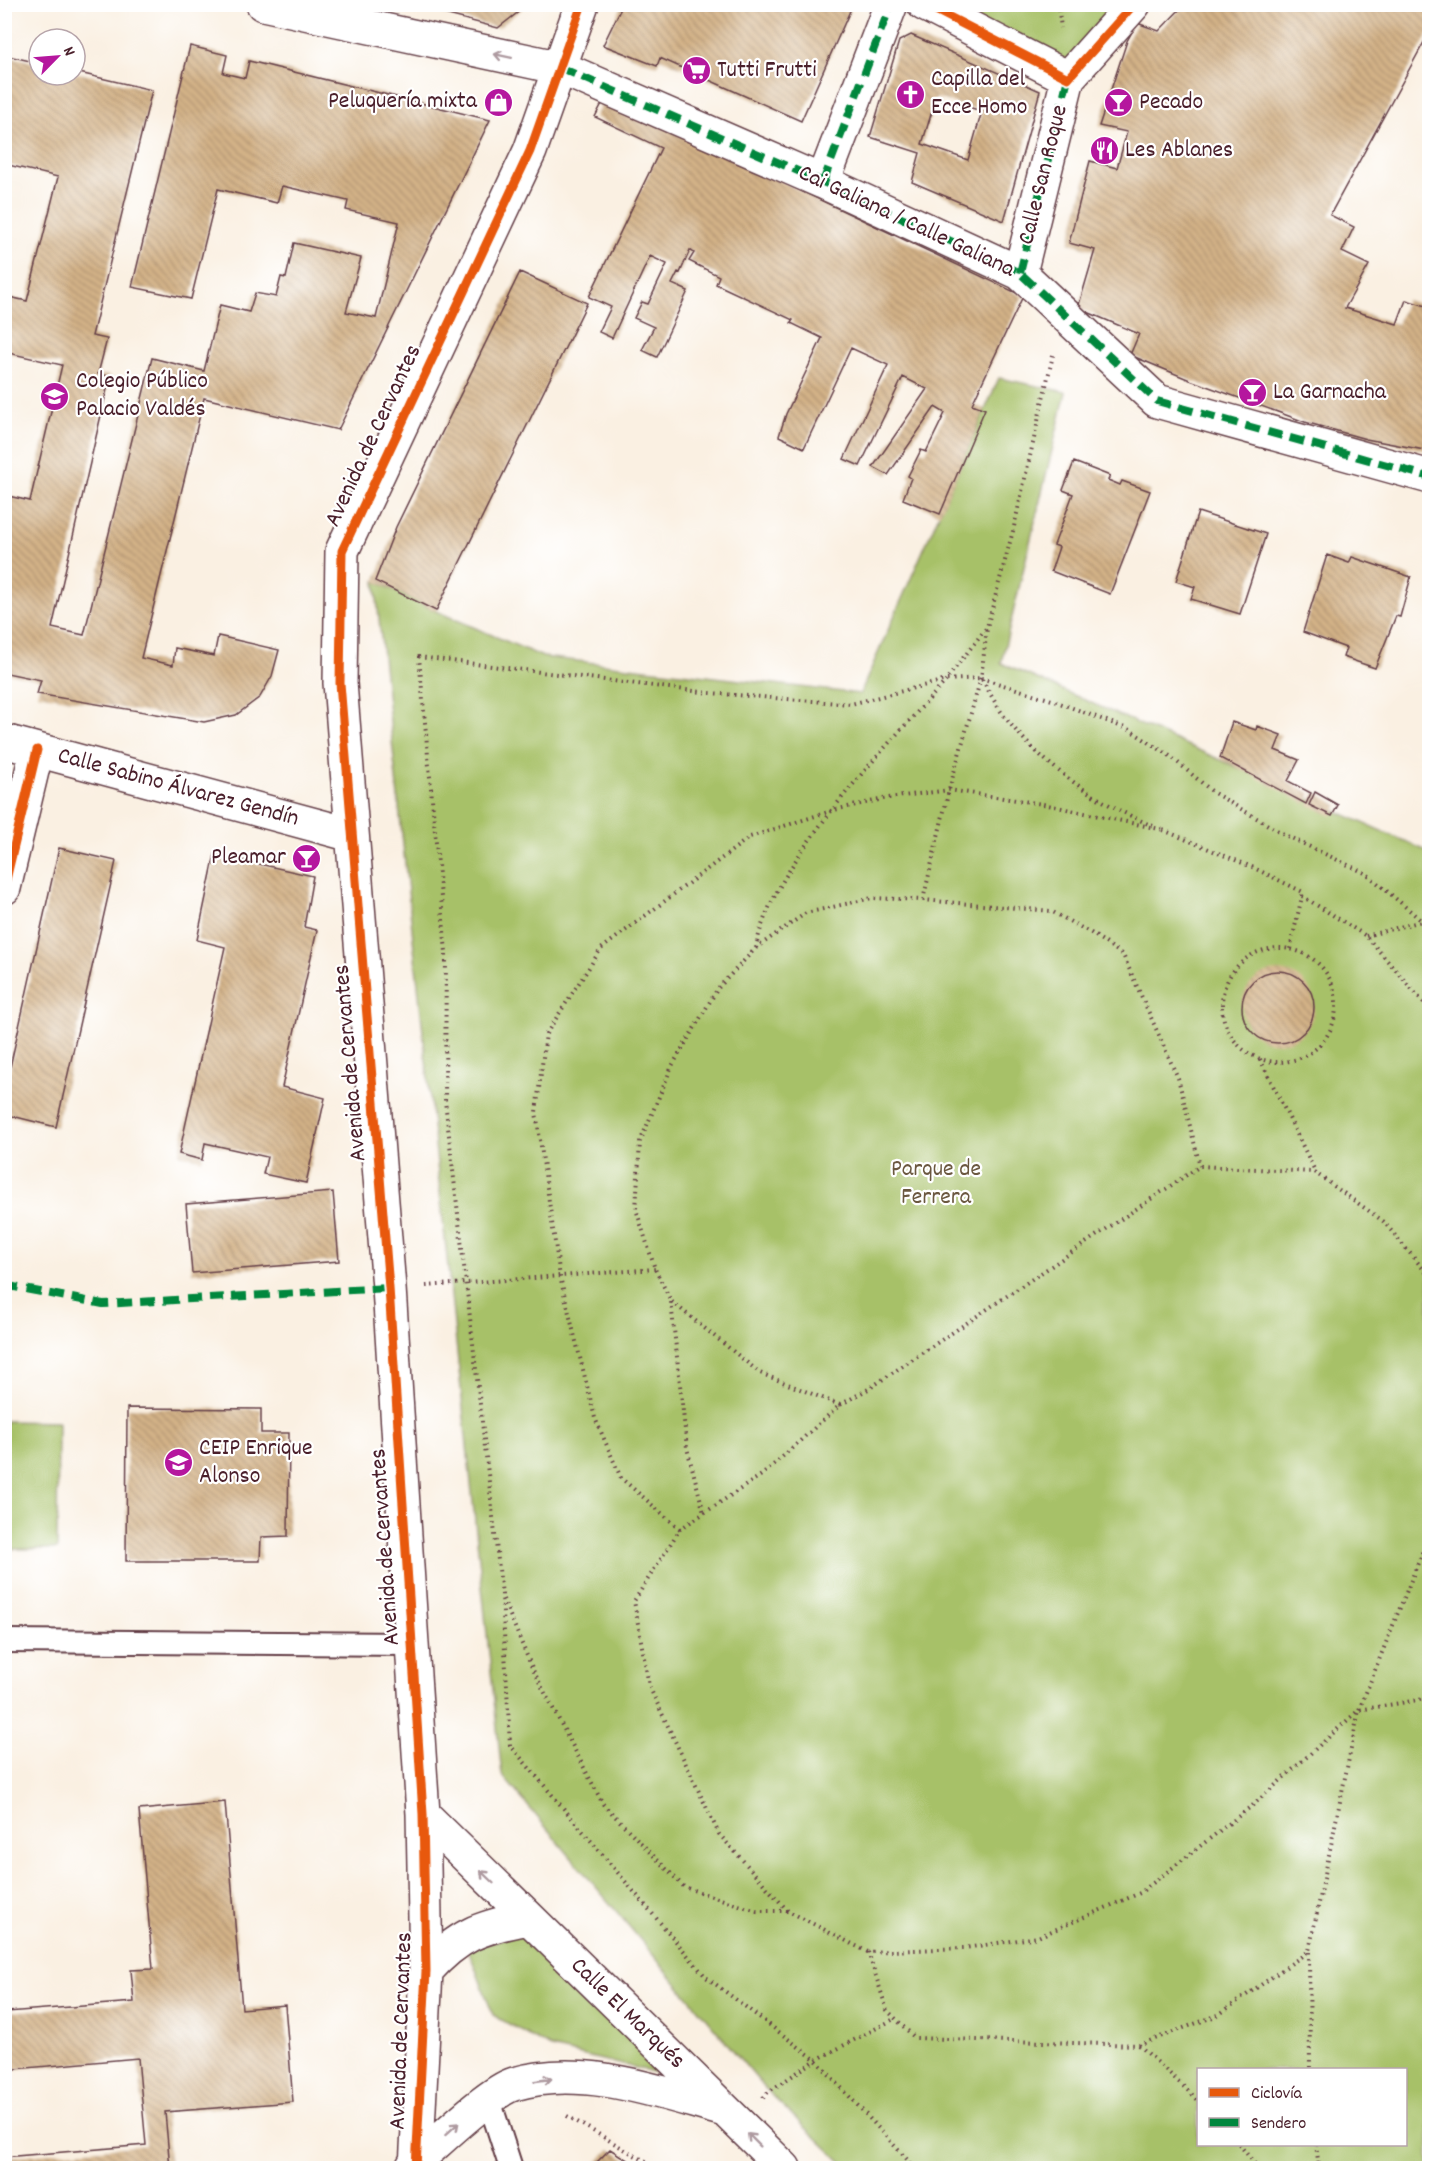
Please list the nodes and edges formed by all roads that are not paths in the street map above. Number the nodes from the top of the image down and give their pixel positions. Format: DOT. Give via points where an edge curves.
graph roads {
  1 [pos="263,4"];
  2 [pos="582,4"];
  3 [pos="891,4"];
  4 [pos="924,4"];
  5 [pos="1134,4"];
  6 [pos="561,68"];
  7 [pos="1068,78"];
  8 [pos="823,183"];
  9 [pos="1020,273"];
  10 [pos="1430,477"];
  11 [pos="4,741"];
  12 [pos="37,750"];
  13 [pos="352,835"];
  14 [pos="4,888"];
  15 [pos="4,1641"];
  16 [pos="411,1644"];
  17 [pos="423,1814"];
  18 [pos="528,1918"];
  19 [pos="426,1971"];
  20 [pos="489,2100"];
  21 [pos="733,2119"];
  22 [pos="415,2166"];
  23 [pos="511,2169"];
  24 [pos="784,2169"];
  6 -- 1 [label="street, Cai Galiana / Calle Galiana, one-way"];
  2 -- 6 [label="street, Avenida de Cervantes"];
  3 -- 8 [label="street"];
  4 -- 7 [label="street"];
  5 -- 7 [label="street"];
  6 -- 8 [label="street, Cai Galiana / Calle Galiana"];
  6 -- 13 [label="street, Avenida de Cervantes" via="530,151 342,551 339,683"];
  7 -- 9 [label="street, Calle San Roque"];
  8 -- 9 [label="street, Cai Galiana / Calle Galiana"];
  9 -- 10 [label="street, Cai Galiana / Calle Galiana" via="1157,401"];
  11 -- 12 [label="street, Calle Sabino Álvarez Gendín"];
  12 -- 13 [label="street, Calle Sabino Álvarez Gendín"];
  12 -- 14 [label="street"];
  13 -- 16 [label="street, Avenida de Cervantes" via="389,1288"];
  15 -- 16 [label="lane"];
  16 -- 17 [label="street, Avenida de Cervantes"];
  18 -- 17 [label="street, Calle El Marqués, one-way"];
  17 -- 19 [label="street, Avenida de Cervantes"];
  18 -- 19 [label="street" via="484,1927 443,1952"];
  18 -- 21 [label="street, Calle El Marqués"];
  19 -- 22 [label="street, Avenida de Cervantes"];
  20 -- 21 [label="street, Calle El Marqués, one-way" via="512,2084 557,2078 624,2082"];
  22 -- 20 [label="street, Calle El Marqués, one-way"];
  20 -- 23 [label="lane"];
  24 -- 21 [label="street, Calle El Marqués, one-way"];
}
